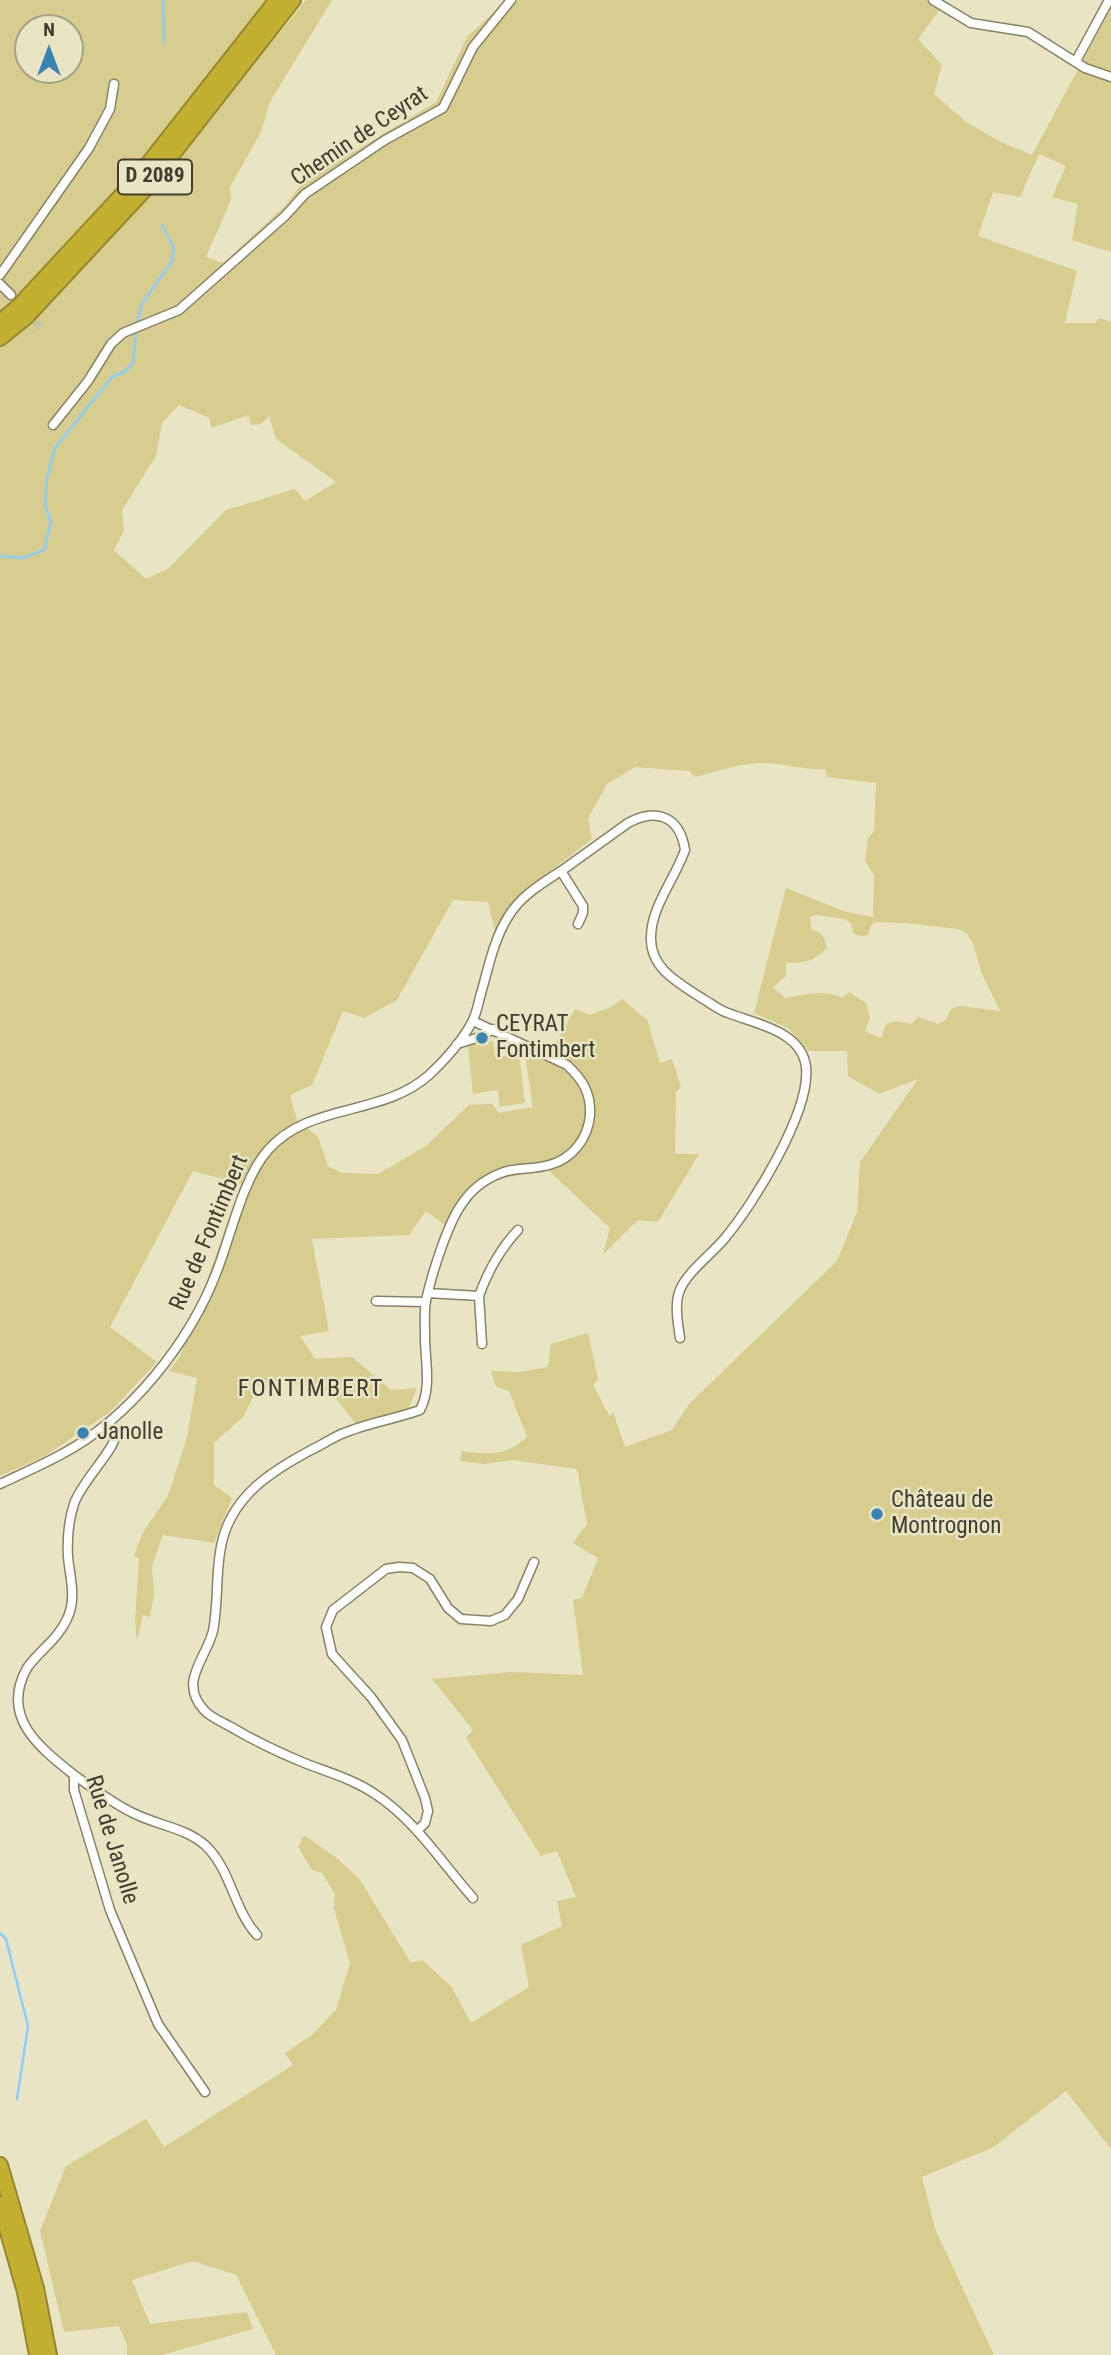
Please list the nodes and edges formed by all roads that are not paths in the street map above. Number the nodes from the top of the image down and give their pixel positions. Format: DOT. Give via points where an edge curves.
graph roads {
  1 [pos="276,0"];
  2 [pos="293,0"];
  3 [pos="511,0"];
  4 [pos="933,0"];
  5 [pos="1109,0"];
  6 [pos="1076,61"];
  7 [pos="1111,78"];
  8 [pos="114,84"];
  9 [pos="0,275"];
  10 [pos="0,284"];
  11 [pos="11,295"];
  12 [pos="0,322"];
  13 [pos="0,338"];
  14 [pos="53,425"];
  15 [pos="561,871"];
  16 [pos="578,924"];
  17 [pos="473,1021"];
  18 [pos="493,1029"];
  19 [pos="457,1044"];
  20 [pos="518,1230"];
  21 [pos="479,1296"];
  22 [pos="427,1298"];
  23 [pos="376,1301"];
  24 [pos="680,1338"];
  25 [pos="482,1344"];
  26 [pos="108,1423"];
  27 [pos="0,1484"];
  28 [pos="534,1562"];
  29 [pos="74,1774"];
  30 [pos="418,1830"];
  31 [pos="473,1898"];
  32 [pos="257,1935"];
  33 [pos="205,2091"];
  34 [pos="0,2165"];
  35 [pos="0,2204"];
  36 [pos="37,2355"];
  37 [pos="49,2355"];
  1 -- 12 [label="highway, D 2089" via="134,182"];
  2 -- 13 [label="highway, D 2089" via="146,188 26,317"];
  3 -- 14 [label="street, Chemin de Ceyrat" via="473,47 443,108 385,140 305,194 179,310 123,333"];
  4 -- 6 [label="street" via="980,26 1028,32"];
  5 -- 6 [label="street"];
  6 -- 7 [label="street"];
  8 -- 9 [label="street" via="110,109 89,148"];
  10 -- 11 [label="street"];
  15 -- 16 [label="street" via="583,906"];
  15 -- 17 [label="street, Rue de Fontimbert" via="525,896 509,915 497,938"];
  15 -- 24 [label="street, Rue de Fontimbert" via="641,816 655,815 676,825 685,850 652,925 657,962 667,975 724,1012 778,1031 800,1049 806,1066 801,1102 776,1162 726,1237 679,1291"];
  17 -- 18 [label="street"];
  17 -- 19 [label="street, Rue de Fontimbert"];
  18 -- 19 [label="street"];
  18 -- 22 [label="street" via="567,1065 586,1087 589,1121 579,1146 560,1161 505,1172 465,1199 455,1214"];
  19 -- 26 [label="street, Rue de Fontimbert" via="427,1077 406,1091 383,1102 312,1120 283,1135 267,1150 250,1178 217,1272 188,1332 156,1374"];
  20 -- 21 [label="street" via="486,1276"];
  21 -- 22 [label="street"];
  21 -- 25 [label="street"];
  22 -- 23 [label="street"];
  22 -- 30 [label="street" via="427,1390 420,1410 344,1433 276,1468 246,1495 222,1542 211,1640 193,1679 204,1710 223,1723 374,1793"];
  26 -- 27 [label="street, Rue de Fontimbert" via="64,1454"];
  26 -- 29 [label="street, Rue de Janolle" via="114,1431 113,1445 85,1482 69,1518 73,1586 67,1619 27,1667 16,1697 18,1721 25,1732"];
  28 -- 30 [label="street" via="518,1599 505,1615 491,1621 461,1619 448,1608 430,1579 413,1568 400,1567 386,1569 333,1610 326,1627 331,1654 402,1740 425,1798 428,1811"];
  29 -- 32 [label="street" via="134,1814 195,1837 207,1847"];
  29 -- 33 [label="street, Rue de Janolle" via="74,1790 116,1923 158,2024"];
  30 -- 31 [label="street"];
  34 -- 37 [label="highway" via="36,2288"];
  35 -- 36 [label="highway"];
}
